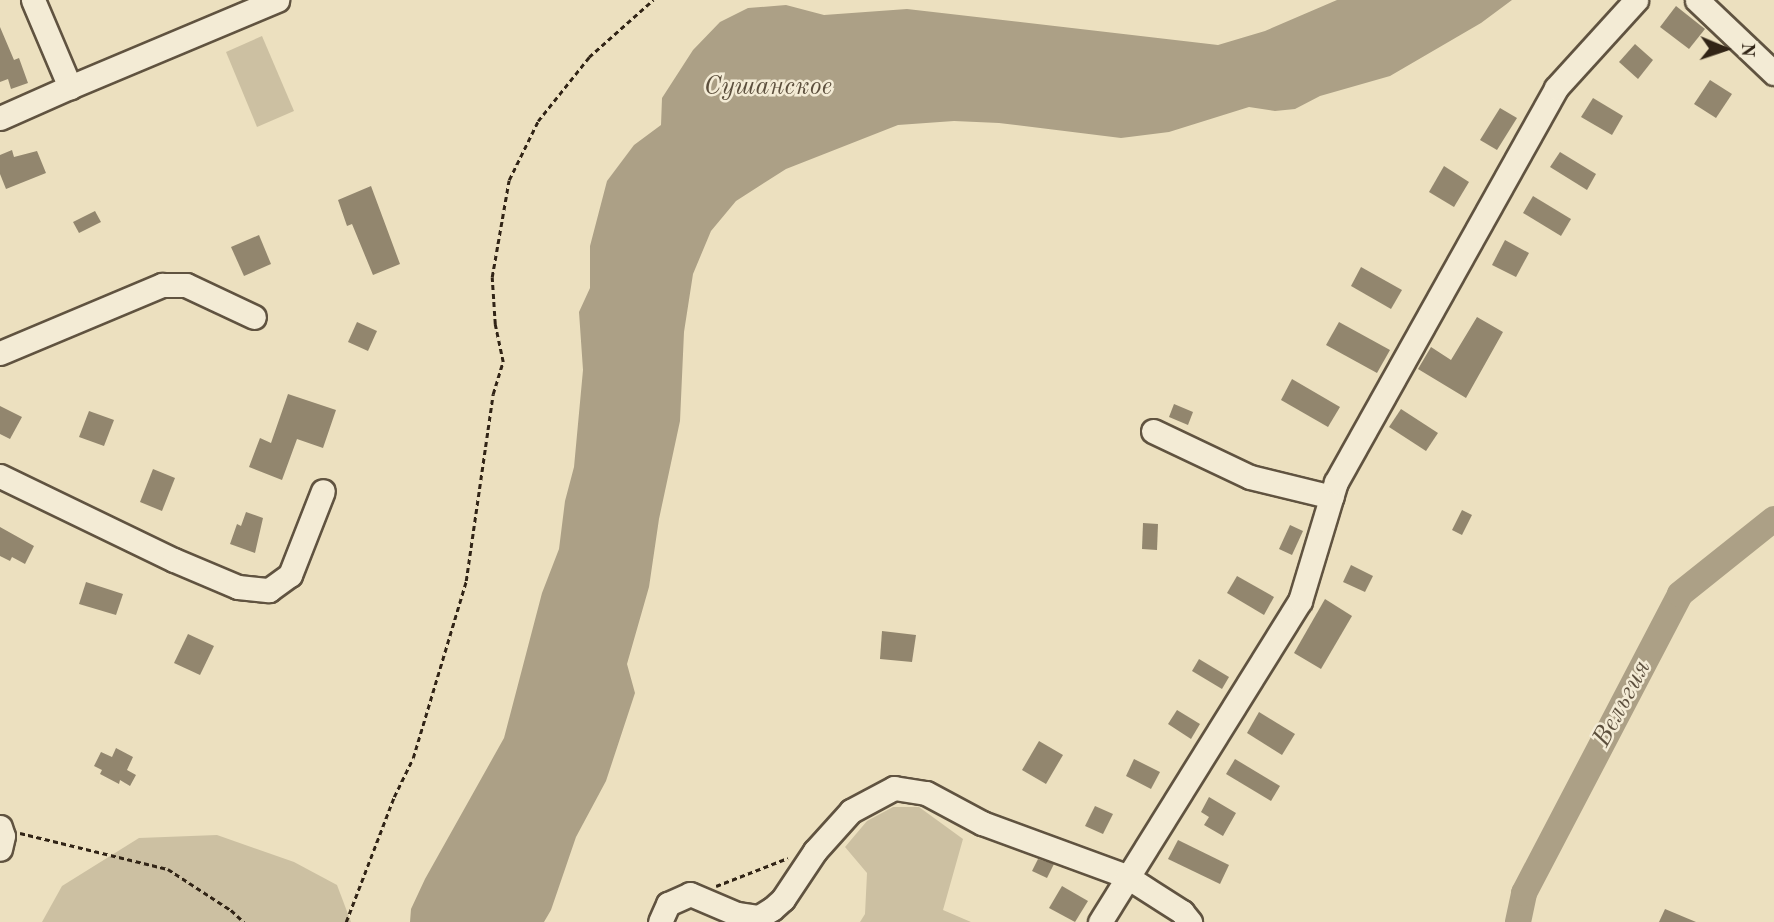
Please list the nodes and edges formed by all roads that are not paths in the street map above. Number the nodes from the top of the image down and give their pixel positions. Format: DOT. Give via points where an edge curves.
graph roads {
  1 [pos="33,0"];
  2 [pos="277,0"];
  3 [pos="1636,0"];
  4 [pos="1697,0"];
  5 [pos="1774,74"];
  6 [pos="69,87"];
  7 [pos="0,118"];
  8 [pos="254,317"];
  9 [pos="0,353"];
  10 [pos="1153,431"];
  11 [pos="0,476"];
  12 [pos="323,491"];
  13 [pos="1332,497"];
  14 [pos="1126,876"];
  15 [pos="660,922"];
  16 [pos="1100,922"];
  17 [pos="1190,922"];
  1 -- 6 [label="street"];
  2 -- 6 [label="street"];
  3 -- 13 [label="street" via="1556,88 1336,482"];
  4 -- 5 [label="street"];
  6 -- 7 [label="street"];
  8 -- 9 [label="street" via="186,285 162,285"];
  10 -- 13 [label="street" via="1250,477"];
  11 -- 12 [label="street" via="174,560 238,587 269,590 290,575"];
  13 -- 14 [label="street" via="1300,601"];
  14 -- 15 [label="street" via="982,822 926,793 894,788 851,811 815,851 783,899 759,917 737,914 690,894 668,905"];
  14 -- 16 [label="street"];
  14 -- 17 [label="street"];
}
